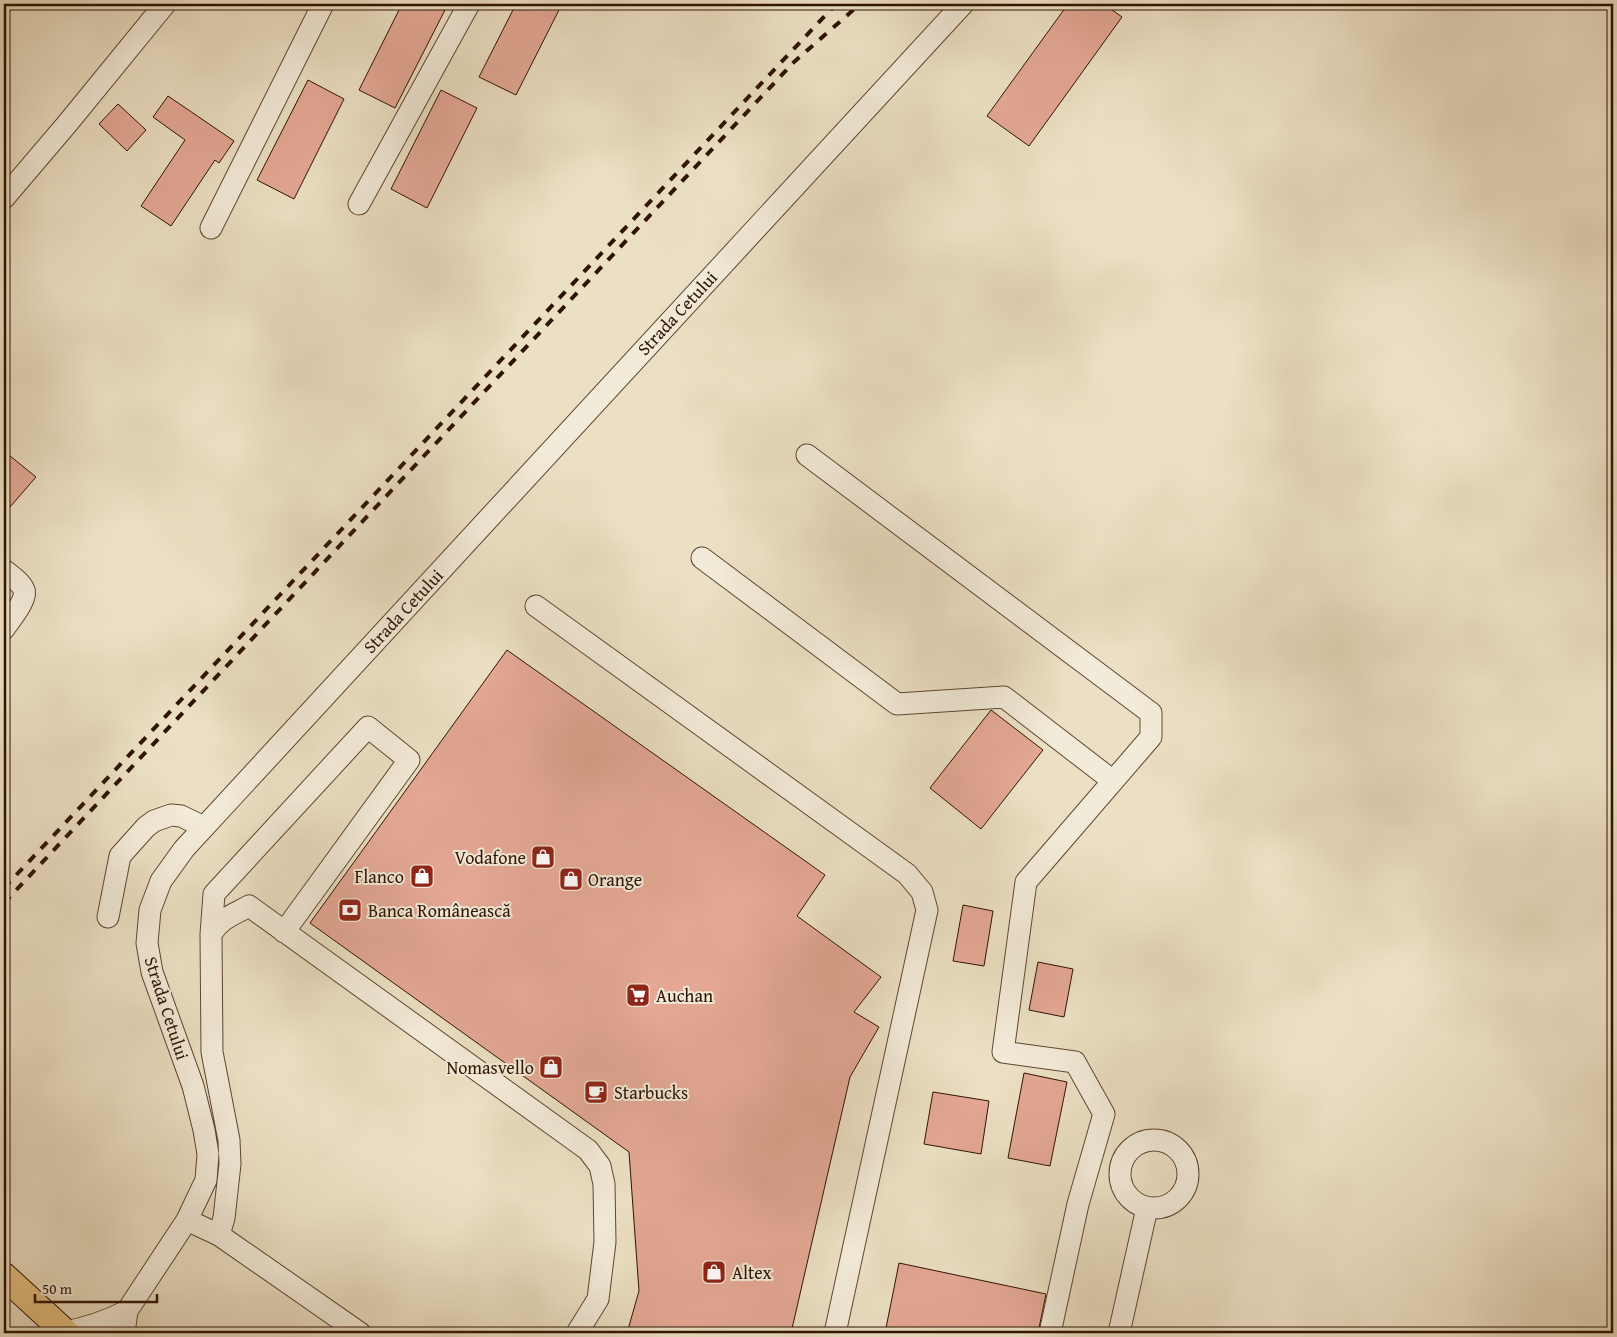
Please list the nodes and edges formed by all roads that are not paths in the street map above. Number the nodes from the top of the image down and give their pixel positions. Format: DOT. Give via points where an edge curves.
graph roads {
  1 [pos="165,4"];
  2 [pos="323,4"];
  3 [pos="469,4"];
  4 [pos="963,4"];
  5 [pos="4,198"];
  6 [pos="359,204"];
  7 [pos="211,228"];
  8 [pos="807,455"];
  9 [pos="702,558"];
  10 [pos="4,570"];
  11 [pos="536,606"];
  12 [pos="4,629"];
  13 [pos="1113,781"];
  14 [pos="204,827"];
  15 [pos="224,883"];
  16 [pos="249,906"];
  17 [pos="108,917"];
  18 [pos="284,932"];
  19 [pos="212,934"];
  20 [pos="1096,1141"];
  21 [pos="1123,1159"];
  22 [pos="230,1164"];
  23 [pos="206,1180"];
  24 [pos="1147,1208"];
  25 [pos="187,1220"];
  26 [pos="219,1235"];
  27 [pos="4,1276"];
  28 [pos="128,1311"];
  29 [pos="65,1333"];
  30 [pos="124,1333"];
  31 [pos="360,1333"];
  32 [pos="577,1333"];
  33 [pos="835,1333"];
  34 [pos="1050,1333"];
  35 [pos="1119,1333"];
  1 -- 5 [label="street"];
  2 -- 7 [label="street"];
  3 -- 6 [label="street"];
  4 -- 14 [label="street, Strada Cetului"];
  8 -- 13 [label="street" via="1151,713 1151,737"];
  9 -- 13 [label="street" via="897,704 1004,697"];
  10 -- 12 [label="street" via="25,590 21,603"];
  11 -- 33 [label="street" via="906,874 922,892 927,910"];
  13 -- 20 [label="street" via="1026,882 1003,1052 1075,1062 1104,1114"];
  14 -- 17 [label="street" via="171,814 146,827 120,856"];
  14 -- 23 [label="street, Strada Cetului" via="161,881 150,910 147,943 152,972 193,1086 204,1130 208,1154"];
  15 -- 16 [label="street"];
  15 -- 18 [label="street" via="368,727 409,760"];
  15 -- 19 [label="street" via="214,894"];
  16 -- 18 [label="street"];
  16 -- 19 [label="street" via="217,924"];
  18 -- 32 [label="street" via="588,1150 600,1166 604,1184 606,1242 598,1299"];
  19 -- 22 [label="street" via="212,1052 230,1140"];
  20 -- 21 [label="street"];
  20 -- 34 [label="street" via="1078,1204"];
  21 -- 24 [label="street" via="1121,1183 1126,1195"];
  21 -- 24 [label="street" via="1142,1142 1154,1140 1177,1149 1184,1160 1188,1172 1181,1195 1171,1204"];
  22 -- 23 [label="street"];
  22 -- 26 [label="street"];
  23 -- 25 [label="street, Strada Cetului"];
  24 -- 35 [label="street"];
  25 -- 26 [label="street"];
  25 -- 28 [label="street, Strada Cetului"];
  26 -- 31 [label="street"];
  27 -- 29 [label="main road"];
  28 -- 29 [label="street" via="88,1328"];
  28 -- 30 [label="street, Strada Cetului"];
}
